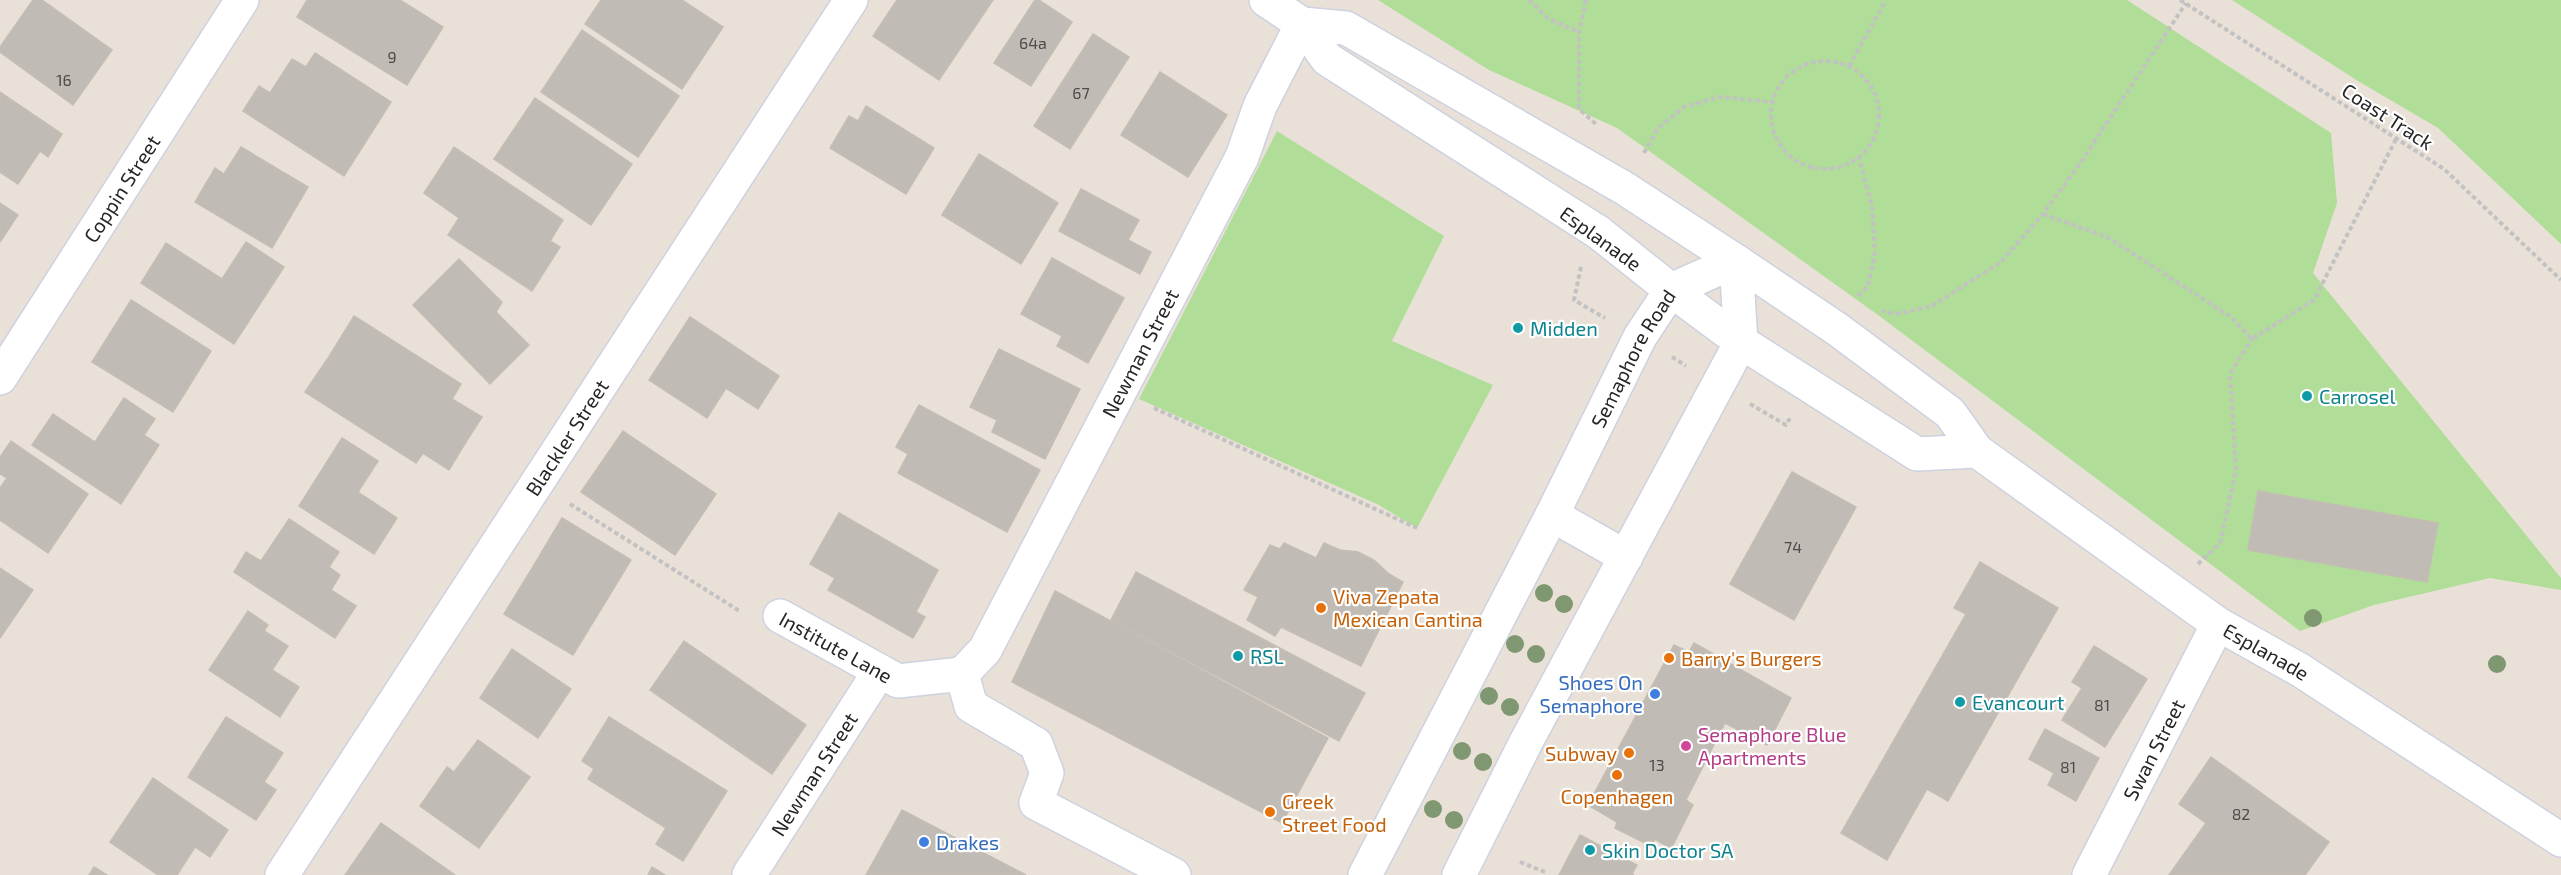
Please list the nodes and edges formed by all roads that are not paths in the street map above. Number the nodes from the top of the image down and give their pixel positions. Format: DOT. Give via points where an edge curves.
graph roads {
  1 [pos="242,0"];
  2 [pos="851,0"];
  3 [pos="1266,0"];
  4 [pos="1302,24"];
  5 [pos="1736,261"];
  6 [pos="1671,290"];
  7 [pos="1741,342"];
  8 [pos="0,378"];
  9 [pos="1977,452"];
  10 [pos="1552,515"];
  11 [pos="1626,557"];
  12 [pos="780,616"];
  13 [pos="2218,624"];
  14 [pos="879,672"];
  15 [pos="962,674"];
  16 [pos="2561,840"];
  17 [pos="282,875"];
  18 [pos="749,875"];
  19 [pos="1174,875"];
  20 [pos="1365,875"];
  21 [pos="1459,875"];
  22 [pos="2089,875"];
  1 -- 8 [label="street, Coppin Street"];
  2 -- 17 [label="street, Blackler Street"];
  3 -- 4 [label="street, Esplanade"];
  4 -- 5 [label="street, Esplanade" via="1346,28 1624,188"];
  4 -- 6 [label="street, Esplanade" via="1327,59 1598,232"];
  4 -- 15 [label="street, Newman Street" via="1260,106 1242,157 1121,392 985,650"];
  5 -- 6 [label="street, Semaphore Road"];
  5 -- 7 [label="street"];
  5 -- 9 [label="street, Esplanade" via="1950,413"];
  6 -- 7 [label="street, Esplanade"];
  6 -- 10 [label="street, Semaphore Road" via="1640,337"];
  7 -- 9 [label="street, Esplanade" via="1917,454"];
  7 -- 11 [label="street"];
  9 -- 13 [label="street, Esplanade"];
  10 -- 11 [label="street"];
  10 -- 20 [label="street, Semaphore Road"];
  11 -- 21 [label="street"];
  12 -- 14 [label="street, Institute Lane"];
  13 -- 16 [label="street, Esplanade" via="2300,670"];
  13 -- 22 [label="street, Swan Street"];
  14 -- 15 [label="street, Institute Lane" via="898,681"];
  14 -- 18 [label="street, Newman Street"];
  15 -- 19 [label="street" via="971,706 1036,744 1047,773 1036,803"];
}
